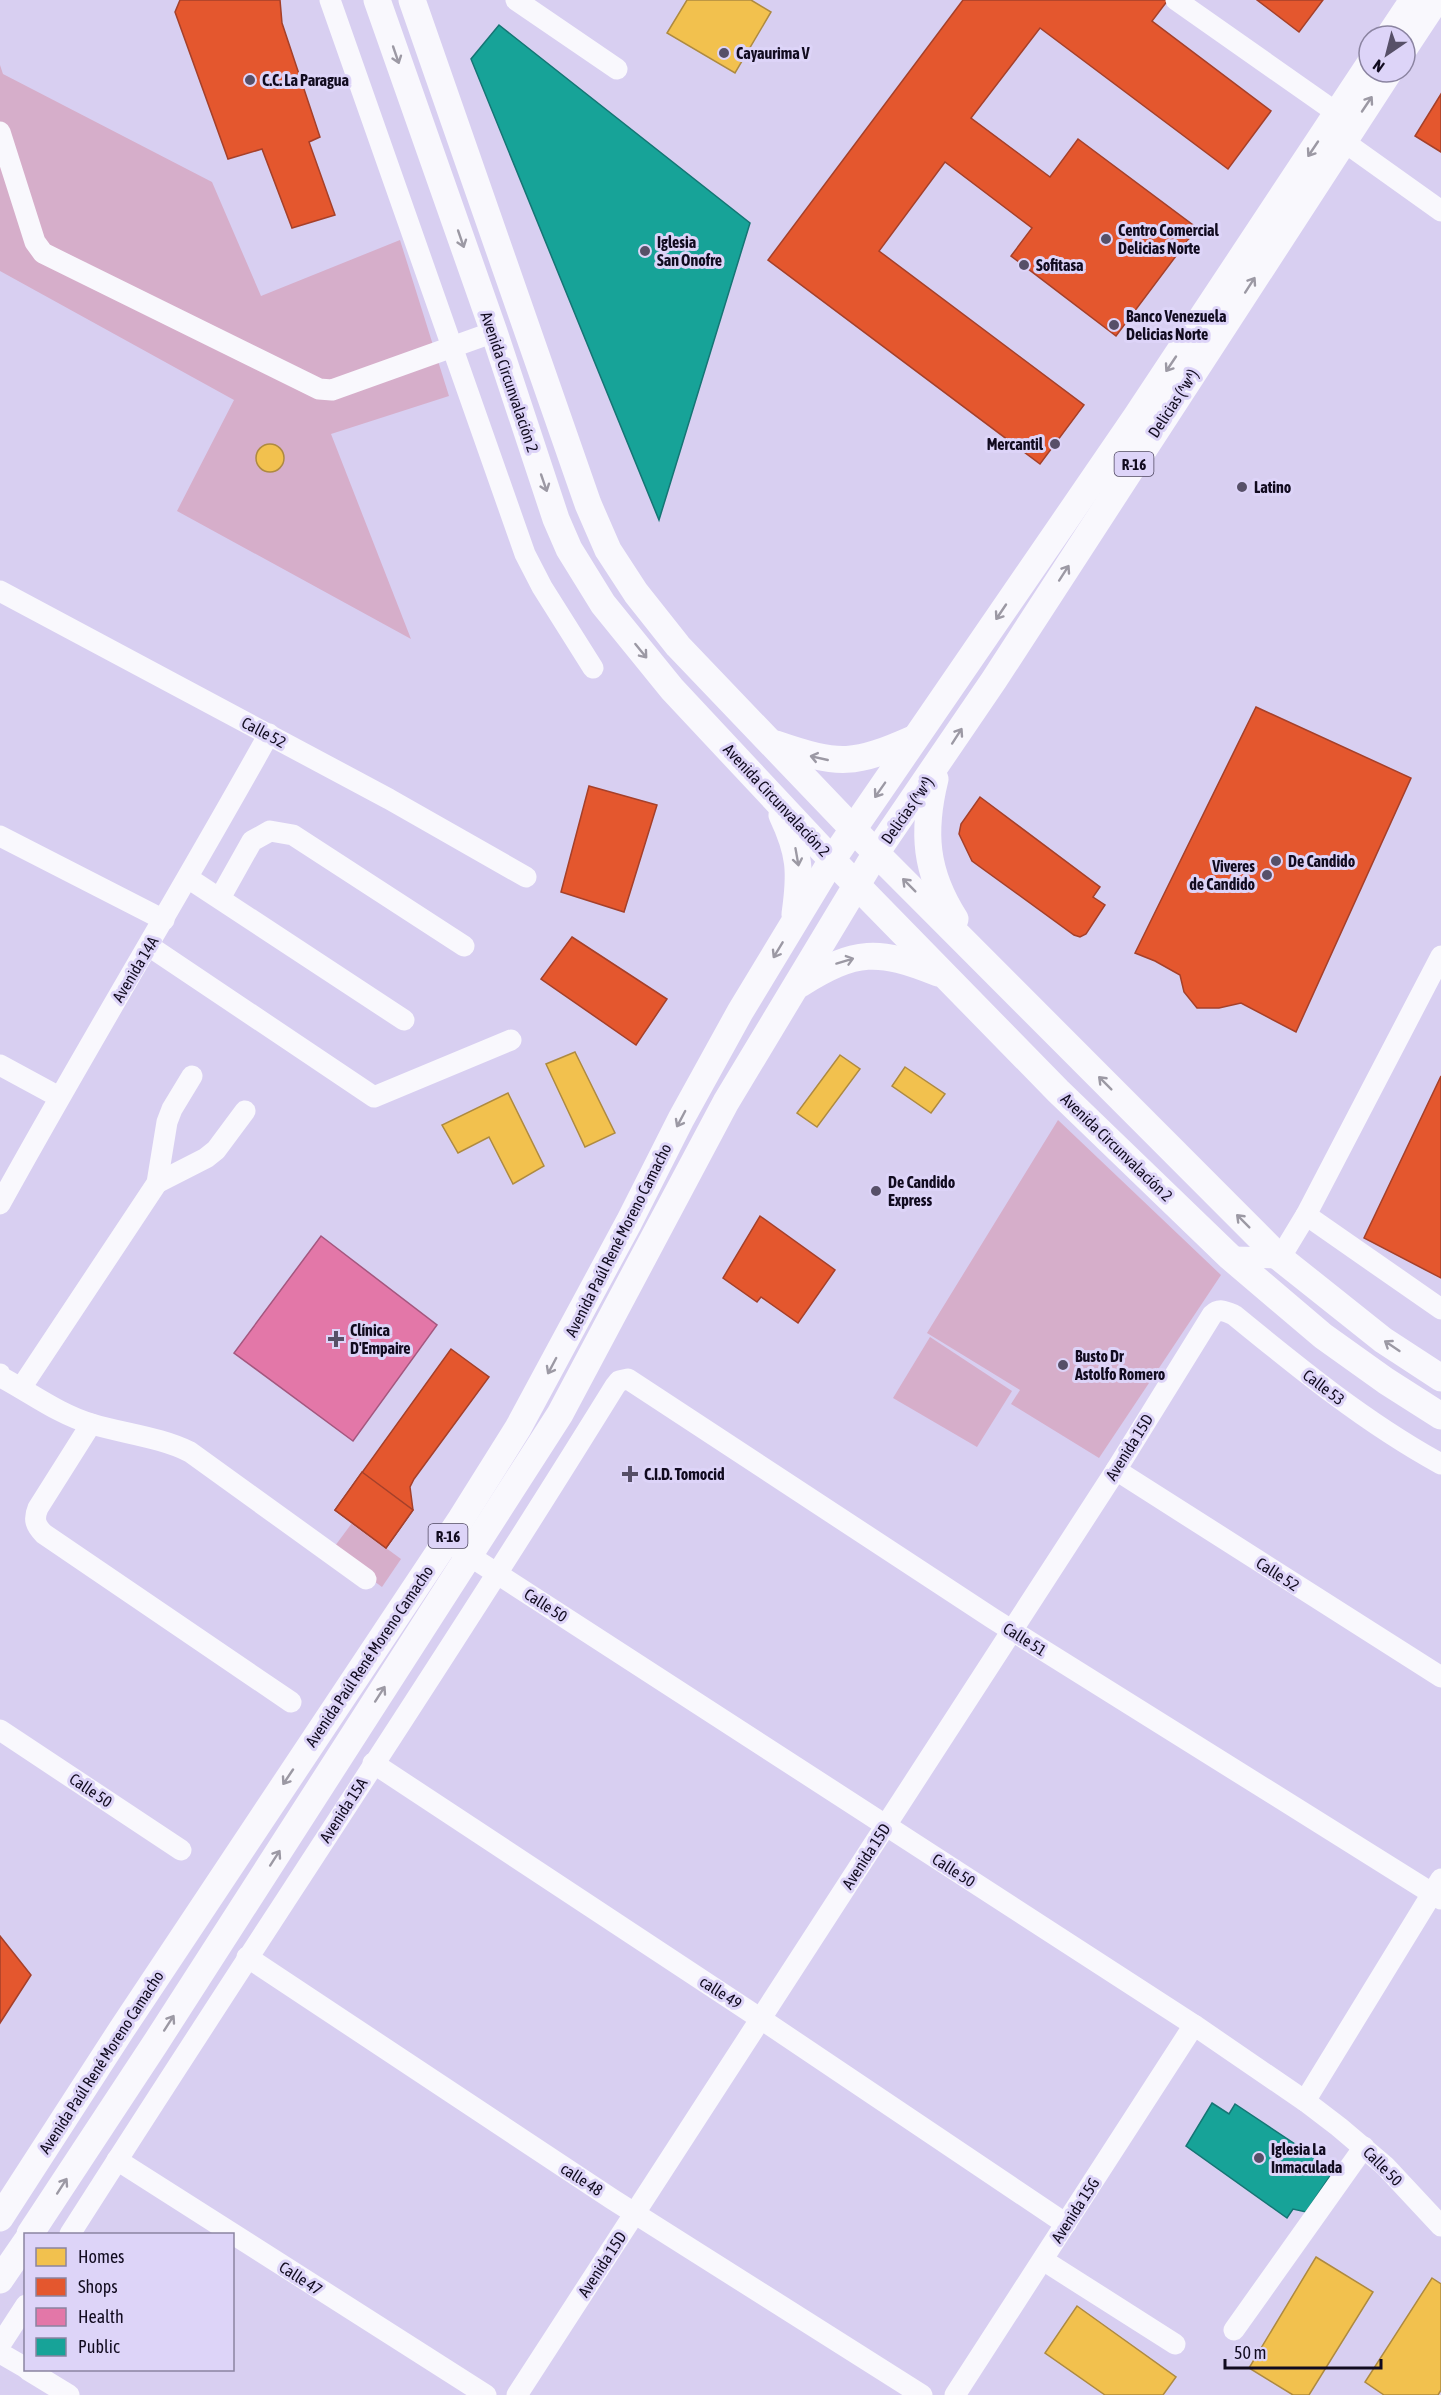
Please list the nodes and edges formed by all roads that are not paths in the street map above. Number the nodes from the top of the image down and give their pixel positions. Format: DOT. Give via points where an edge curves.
graph roads {
  1 [pos="330,0"];
  2 [pos="377,0"];
  3 [pos="412,0"];
  4 [pos="516,0"];
  5 [pos="1176,0"];
  6 [pos="1413,0"];
  7 [pos="1436,0"];
  8 [pos="1397,24"];
  9 [pos="1417,29"];
  10 [pos="617,69"];
  11 [pos="1357,83"];
  12 [pos="1381,84"];
  13 [pos="1337,113"];
  14 [pos="0,132"];
  15 [pos="1343,141"];
  16 [pos="1441,211"];
  17 [pos="494,332"];
  18 [pos="452,347"];
  19 [pos="0,591"];
  20 [pos="593,668"];
  21 [pos="268,734"];
  22 [pos="915,738"];
  23 [pos="770,742"];
  24 [pos="939,764"];
  25 [pos="749,770"];
  26 [pos="853,828"];
  27 [pos="0,836"];
  28 [pos="876,853"];
  29 [pos="832,860"];
  30 [pos="526,877"];
  31 [pos="188,878"];
  32 [pos="858,885"];
  33 [pos="220,898"];
  34 [pos="164,920"];
  35 [pos="794,924"];
  36 [pos="149,946"];
  37 [pos="464,946"];
  38 [pos="975,951"];
  39 [pos="1441,956"];
  40 [pos="948,977"];
  41 [pos="794,988"];
  42 [pos="404,1020"];
  43 [pos="511,1040"];
  44 [pos="0,1065"];
  45 [pos="192,1076"];
  46 [pos="59,1097"];
  47 [pos="245,1111"];
  48 [pos="157,1184"];
  49 [pos="0,1204"];
  50 [pos="1306,1215"];
  51 [pos="1230,1257"];
  52 [pos="1280,1258"];
  53 [pos="1441,1309"];
  54 [pos="1212,1315"];
  55 [pos="1441,1378"];
  56 [pos="5,1382"];
  57 [pos="615,1386"];
  58 [pos="1441,1416"];
  59 [pos="90,1424"];
  60 [pos="1441,1464"];
  61 [pos="1116,1470"];
  62 [pos="446,1540"];
  63 [pos="469,1555"];
  64 [pos="498,1574"];
  65 [pos="366,1579"];
  66 [pos="1011,1630"];
  67 [pos="1441,1677"];
  68 [pos="291,1702"];
  69 [pos="0,1730"];
  70 [pos="374,1763"];
  71 [pos="885,1826"];
  72 [pos="181,1850"];
  73 [pos="1438,1890"];
  74 [pos="247,1957"];
  75 [pos="761,2019"];
  76 [pos="1194,2025"];
  77 [pos="1305,2101"];
  78 [pos="1364,2147"];
  79 [pos="117,2160"];
  80 [pos="636,2214"];
  81 [pos="0,2218"];
  82 [pos="1066,2224"];
  83 [pos="1441,2226"];
  84 [pos="31,2233"];
  85 [pos="71,2233"];
  86 [pos="232,2233"];
  87 [pos="234,2235"];
  88 [pos="24,2245"];
  89 [pos="1043,2260"];
  90 [pos="0,2280"];
  91 [pos="24,2308"];
  92 [pos="1234,2330"];
  93 [pos="1175,2344"];
  94 [pos="0,2345"];
  95 [pos="0,2353"];
  96 [pos="24,2367"];
  97 [pos="30,2371"];
  98 [pos="69,2395"];
  99 [pos="486,2395"];
  100 [pos="517,2395"];
  101 [pos="922,2395"];
  102 [pos="955,2395"];
  1 -- 18 [label="street"];
  2 -- 17 [label="main road, Avenida Circunvalación 2, one-way"];
  3 -- 23 [label="main road, Avenida Circunvalación 2" via="588,504 608,550 678,646"];
  4 -- 10 [label="street"];
  5 -- 13 [label="street"];
  6 -- 8 [label="main road"];
  7 -- 9 [label="main road"];
  11 -- 13 [label="main road, Delicias (^w^) / R-16"];
  15 -- 12 [label="main road, Delicias (^w^) / R-16, one-way"];
  13 -- 22 [label="main road, Delicias (^w^) / R-16, one-way" via="1136,417"];
  14 -- 18 [label="street" via="35,242 43,253 320,389 332,390"];
  15 -- 16 [label="street"];
  24 -- 15 [label="main road, Delicias (^w^) / R-16, one-way"];
  17 -- 18 [label="street"];
  17 -- 25 [label="main road, Avenida Circunvalación 2, one-way" via="556,519 585,576 672,689"];
  18 -- 20 [label="street" via="525,554"];
  19 -- 21 [label="street, Calle 52"];
  21 -- 30 [label="street, Calle 52"];
  21 -- 31 [label="street, Avenida 14A"];
  22 -- 23 [label="main road, one-way" via="876,756 848,761 828,760"];
  22 -- 26 [label="main road, Delicias (^w^) / R-16, one-way"];
  23 -- 26 [label="main road, Avenida Circunvalación 2"];
  24 -- 28 [label="main road, Delicias (^w^) / R-16"];
  24 -- 38 [label="main road" via="928,812 929,860 946,904"];
  25 -- 29 [label="main road, Avenida Circunvalación 2"];
  25 -- 35 [label="main road, one-way" via="780,808 798,857 800,879"];
  26 -- 28 [label="main road, Avenida Circunvalación 2"];
  26 -- 29 [label="main road, Avenida Paúl René Moreno Camacho / R-16"];
  27 -- 34 [label="street"];
  28 -- 32 [label="main road, Avenida Paúl René Moreno Camacho / R-16"];
  38 -- 28 [label="main road, Avenida Circunvalación 2, one-way"];
  29 -- 32 [label="main road, Avenida Circunvalación 2"];
  29 -- 35 [label="main road, Avenida Paúl René Moreno Camacho / R-16"];
  31 -- 33 [label="street"];
  31 -- 34 [label="street, Avenida 14A"];
  32 -- 40 [label="main road, Avenida Circunvalación 2"];
  32 -- 41 [label="main road, Avenida Paúl René Moreno Camacho / R-16"];
  33 -- 37 [label="street" via="252,841 270,831 293,835"];
  33 -- 42 [label="street"];
  34 -- 36 [label="street, Avenida 14A"];
  35 -- 62 [label="main road, Avenida Paúl René Moreno Camacho / R-16, one-way" via="681,1119 539,1391"];
  36 -- 43 [label="street" via="374,1097"];
  36 -- 46 [label="street, Avenida 14A"];
  52 -- 38 [label="main road, Avenida Circunvalación 2, one-way"];
  39 -- 50 [label="street"];
  41 -- 40 [label="main road, one-way" via="828,966 875,955 904,959"];
  40 -- 51 [label="main road, Avenida Circunvalación 2" via="1058,1091"];
  41 -- 63 [label="main road, Avenida Paúl René Moreno Camacho / R-16" via="726,1102 560,1414"];
  44 -- 46 [label="street"];
  45 -- 48 [label="street" via="167,1122"];
  46 -- 49 [label="street, Avenida 14A"];
  47 -- 48 [label="street" via="216,1150"];
  48 -- 56 [label="street"];
  50 -- 52 [label="street"];
  50 -- 53 [label="street"];
  51 -- 52 [label="street"];
  51 -- 58 [label="main road, Avenida Circunvalación 2" via="1323,1336"];
  55 -- 52 [label="main road, Avenida Circunvalación 2, one-way" via="1383,1340"];
  54 -- 60 [label="street, Calle 53" via="1217,1311 1234,1315 1316,1382"];
  54 -- 61 [label="street, Avenida 15D"];
  56 -- 59 [label="street"];
  57 -- 64 [label="street, Avenida 15A"];
  57 -- 66 [label="street, Calle 51" via="628,1379"];
  59 -- 65 [label="street" via="166,1442 190,1452"];
  59 -- 68 [label="street" via="38,1508 38,1528"];
  61 -- 66 [label="street, Avenida 15D"];
  61 -- 67 [label="street, Calle 52"];
  62 -- 63 [label="street, Calle 50"];
  62 -- 81 [label="main road, Avenida Paúl René Moreno Camacho / R-16, one-way"];
  63 -- 64 [label="street, Calle 50"];
  84 -- 63 [label="main road, Avenida Paúl René Moreno Camacho / R-16, one-way"];
  64 -- 70 [label="street, Avenida 15A"];
  64 -- 71 [label="street, Calle 50"];
  66 -- 71 [label="street, Avenida 15D"];
  66 -- 73 [label="street, Calle 51"];
  69 -- 72 [label="street, Calle 50"];
  70 -- 74 [label="street, Avenida 15A"];
  70 -- 75 [label="street, calle 49"];
  71 -- 75 [label="street, Avenida 15D"];
  71 -- 76 [label="street, Calle 50"];
  73 -- 77 [label="street"];
  74 -- 79 [label="street, Avenida 15A"];
  74 -- 80 [label="street, calle 48"];
  75 -- 80 [label="street, Avenida 15D"];
  75 -- 82 [label="street, calle 49"];
  76 -- 77 [label="street, Calle 50"];
  76 -- 82 [label="street, Avenida 15G"];
  77 -- 78 [label="street, Calle 50"];
  78 -- 83 [label="street, Calle 50"];
  78 -- 92 [label="street"];
  79 -- 85 [label="street, Avenida 15A"];
  79 -- 86 [label="street, Calle 47"];
  80 -- 100 [label="street, Avenida 15D"];
  80 -- 101 [label="street, calle 48"];
  82 -- 89 [label="street, Avenida 15G"];
  87 -- 99 [label="street, Calle 47"];
  88 -- 90 [label="main road"];
  89 -- 93 [label="street"];
  89 -- 102 [label="street, Avenida 15G"];
  91 -- 94 [label="street"];
  95 -- 96 [label="street"];
  97 -- 98 [label="street"];
}
